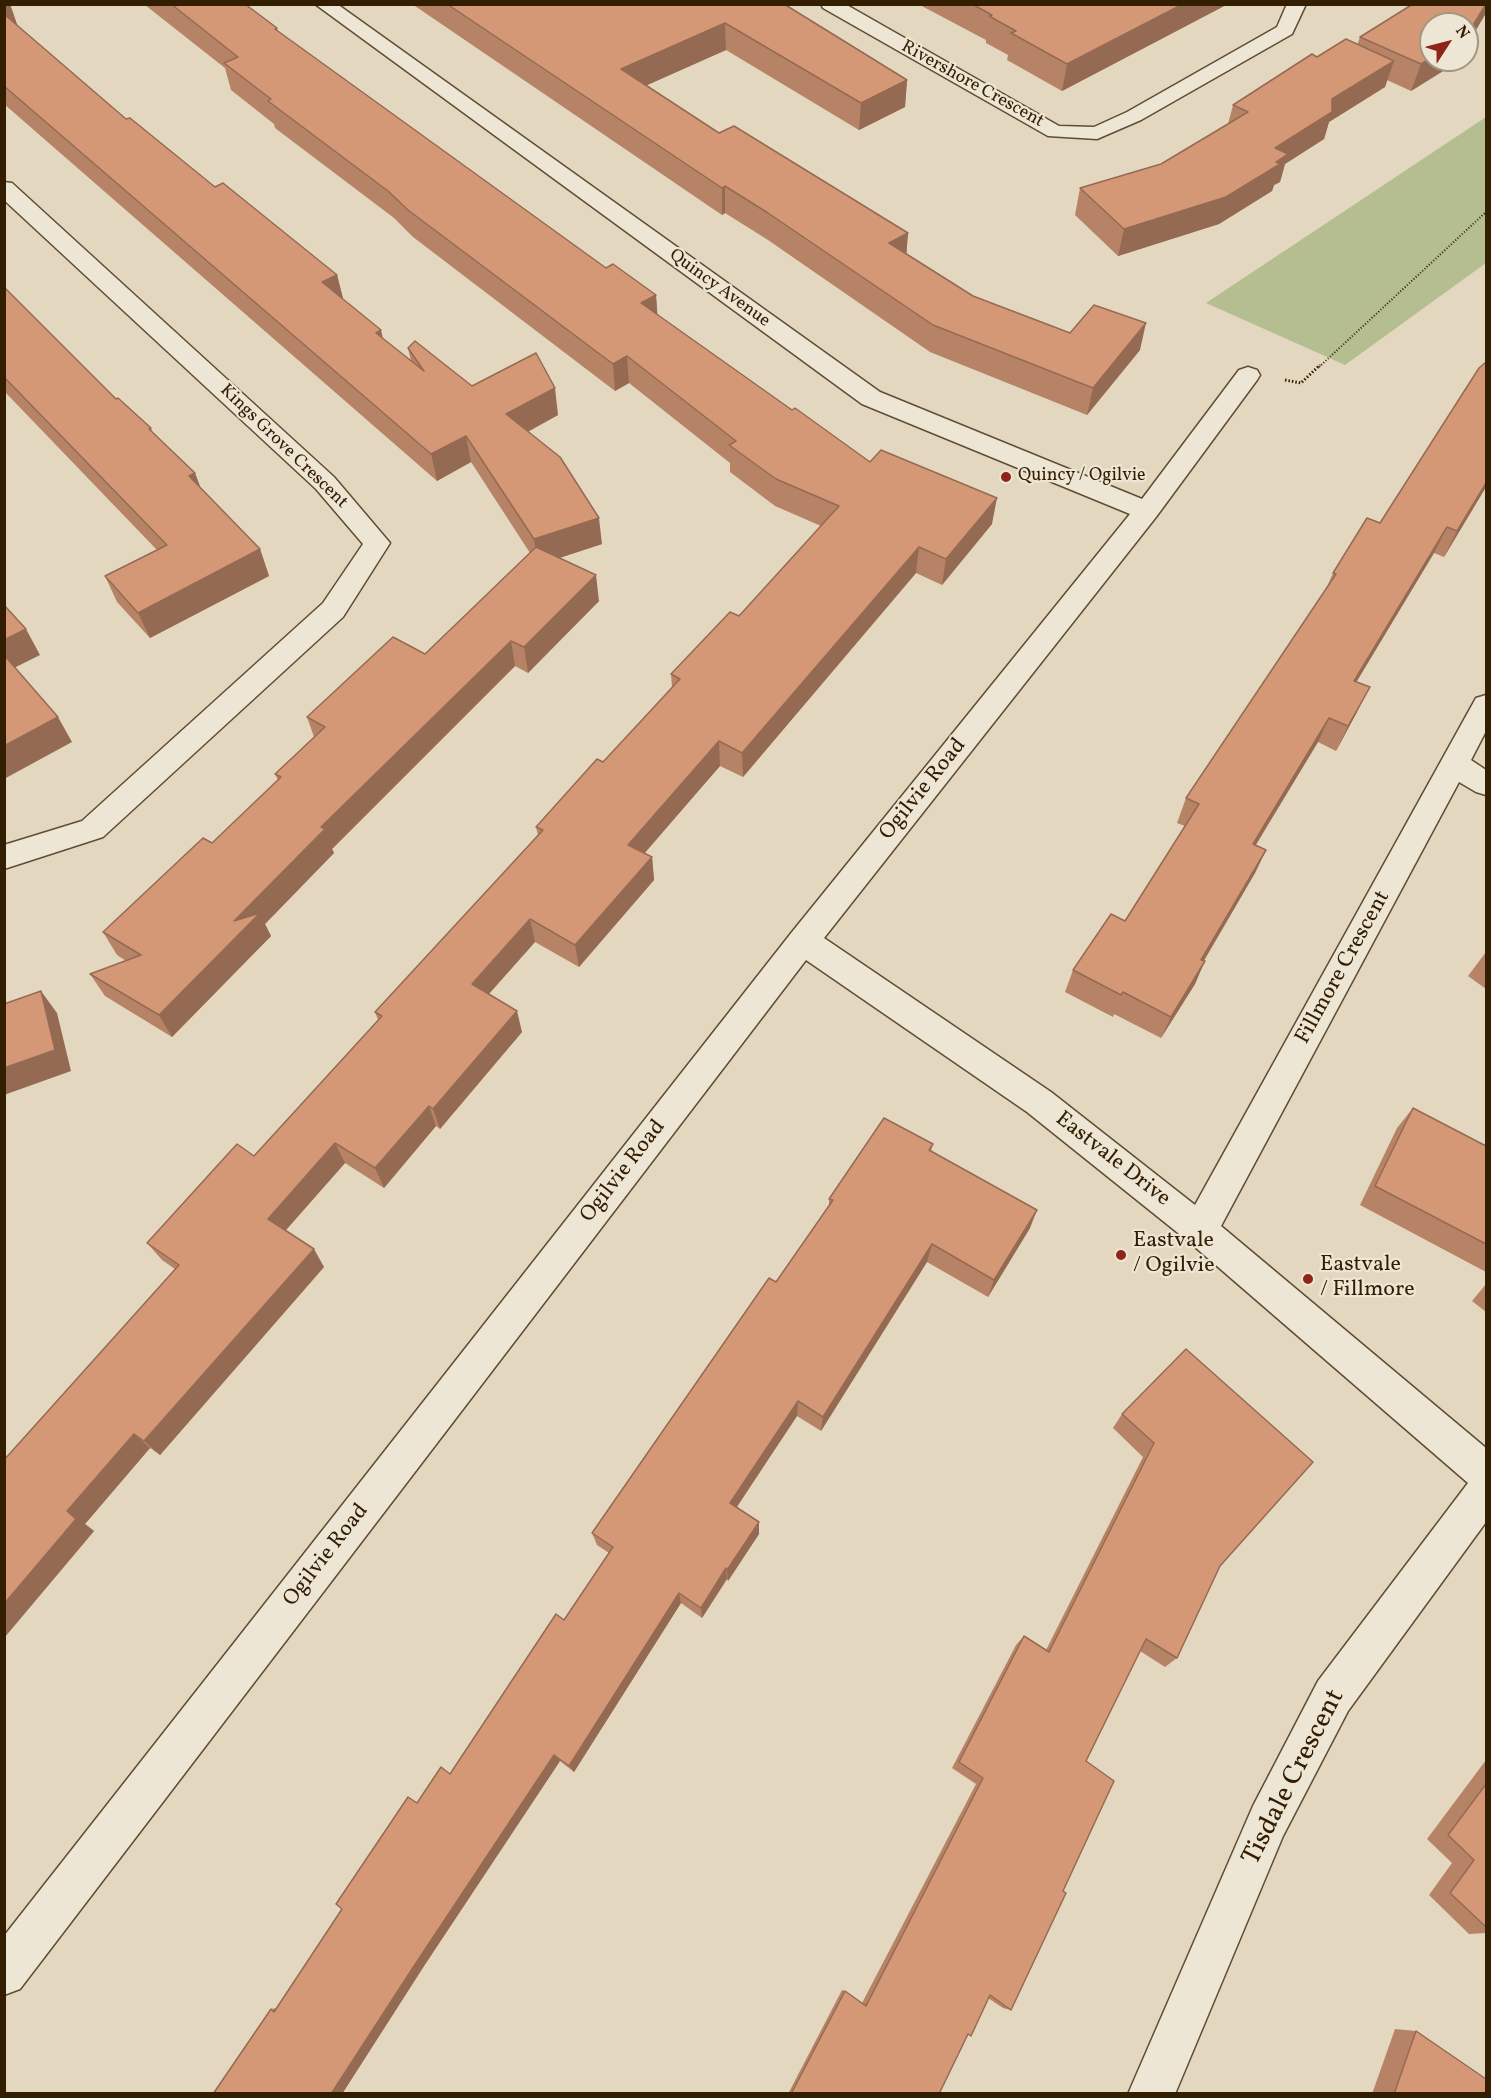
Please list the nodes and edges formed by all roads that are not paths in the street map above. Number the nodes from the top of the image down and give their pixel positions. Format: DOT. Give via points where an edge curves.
graph roads {
  1 [pos="324,4"];
  2 [pos="830,4"];
  3 [pos="1297,4"];
  4 [pos="4,188"];
  5 [pos="1248,375"];
  6 [pos="1148,511"];
  7 [pos="1486,705"];
  8 [pos="1456,765"];
  9 [pos="1486,784"];
  10 [pos="4,856"];
  11 [pos="802,941"];
  12 [pos="1200,1230"];
  13 [pos="1486,1473"];
  14 [pos="1486,1490"];
  15 [pos="4,1973"];
  16 [pos="1151,2094"];
  1 -- 6 [label="street, Quincy Avenue" via="871,398"];
  2 -- 3 [label="street, Rivershore Crescent" via="1055,132 1097,132 1134,116 1285,30"];
  4 -- 10 [label="street, Kings Grove Crescent" via="325,483 377,543 333,610 92,829"];
  5 -- 6 [label="street, Ogilvie Road"];
  6 -- 11 [label="street, Ogilvie Road"];
  7 -- 8 [label="street, Fillmore Crescent"];
  8 -- 9 [label="street"];
  8 -- 12 [label="street, Fillmore Crescent"];
  11 -- 12 [label="street, Eastvale Drive" via="1039,1102"];
  11 -- 15 [label="street, Ogilvie Road"];
  12 -- 13 [label="street, Eastvale Drive"];
  14 -- 16 [label="street, Tisdale Crescent" via="1333,1696 1268,1821"];
}
